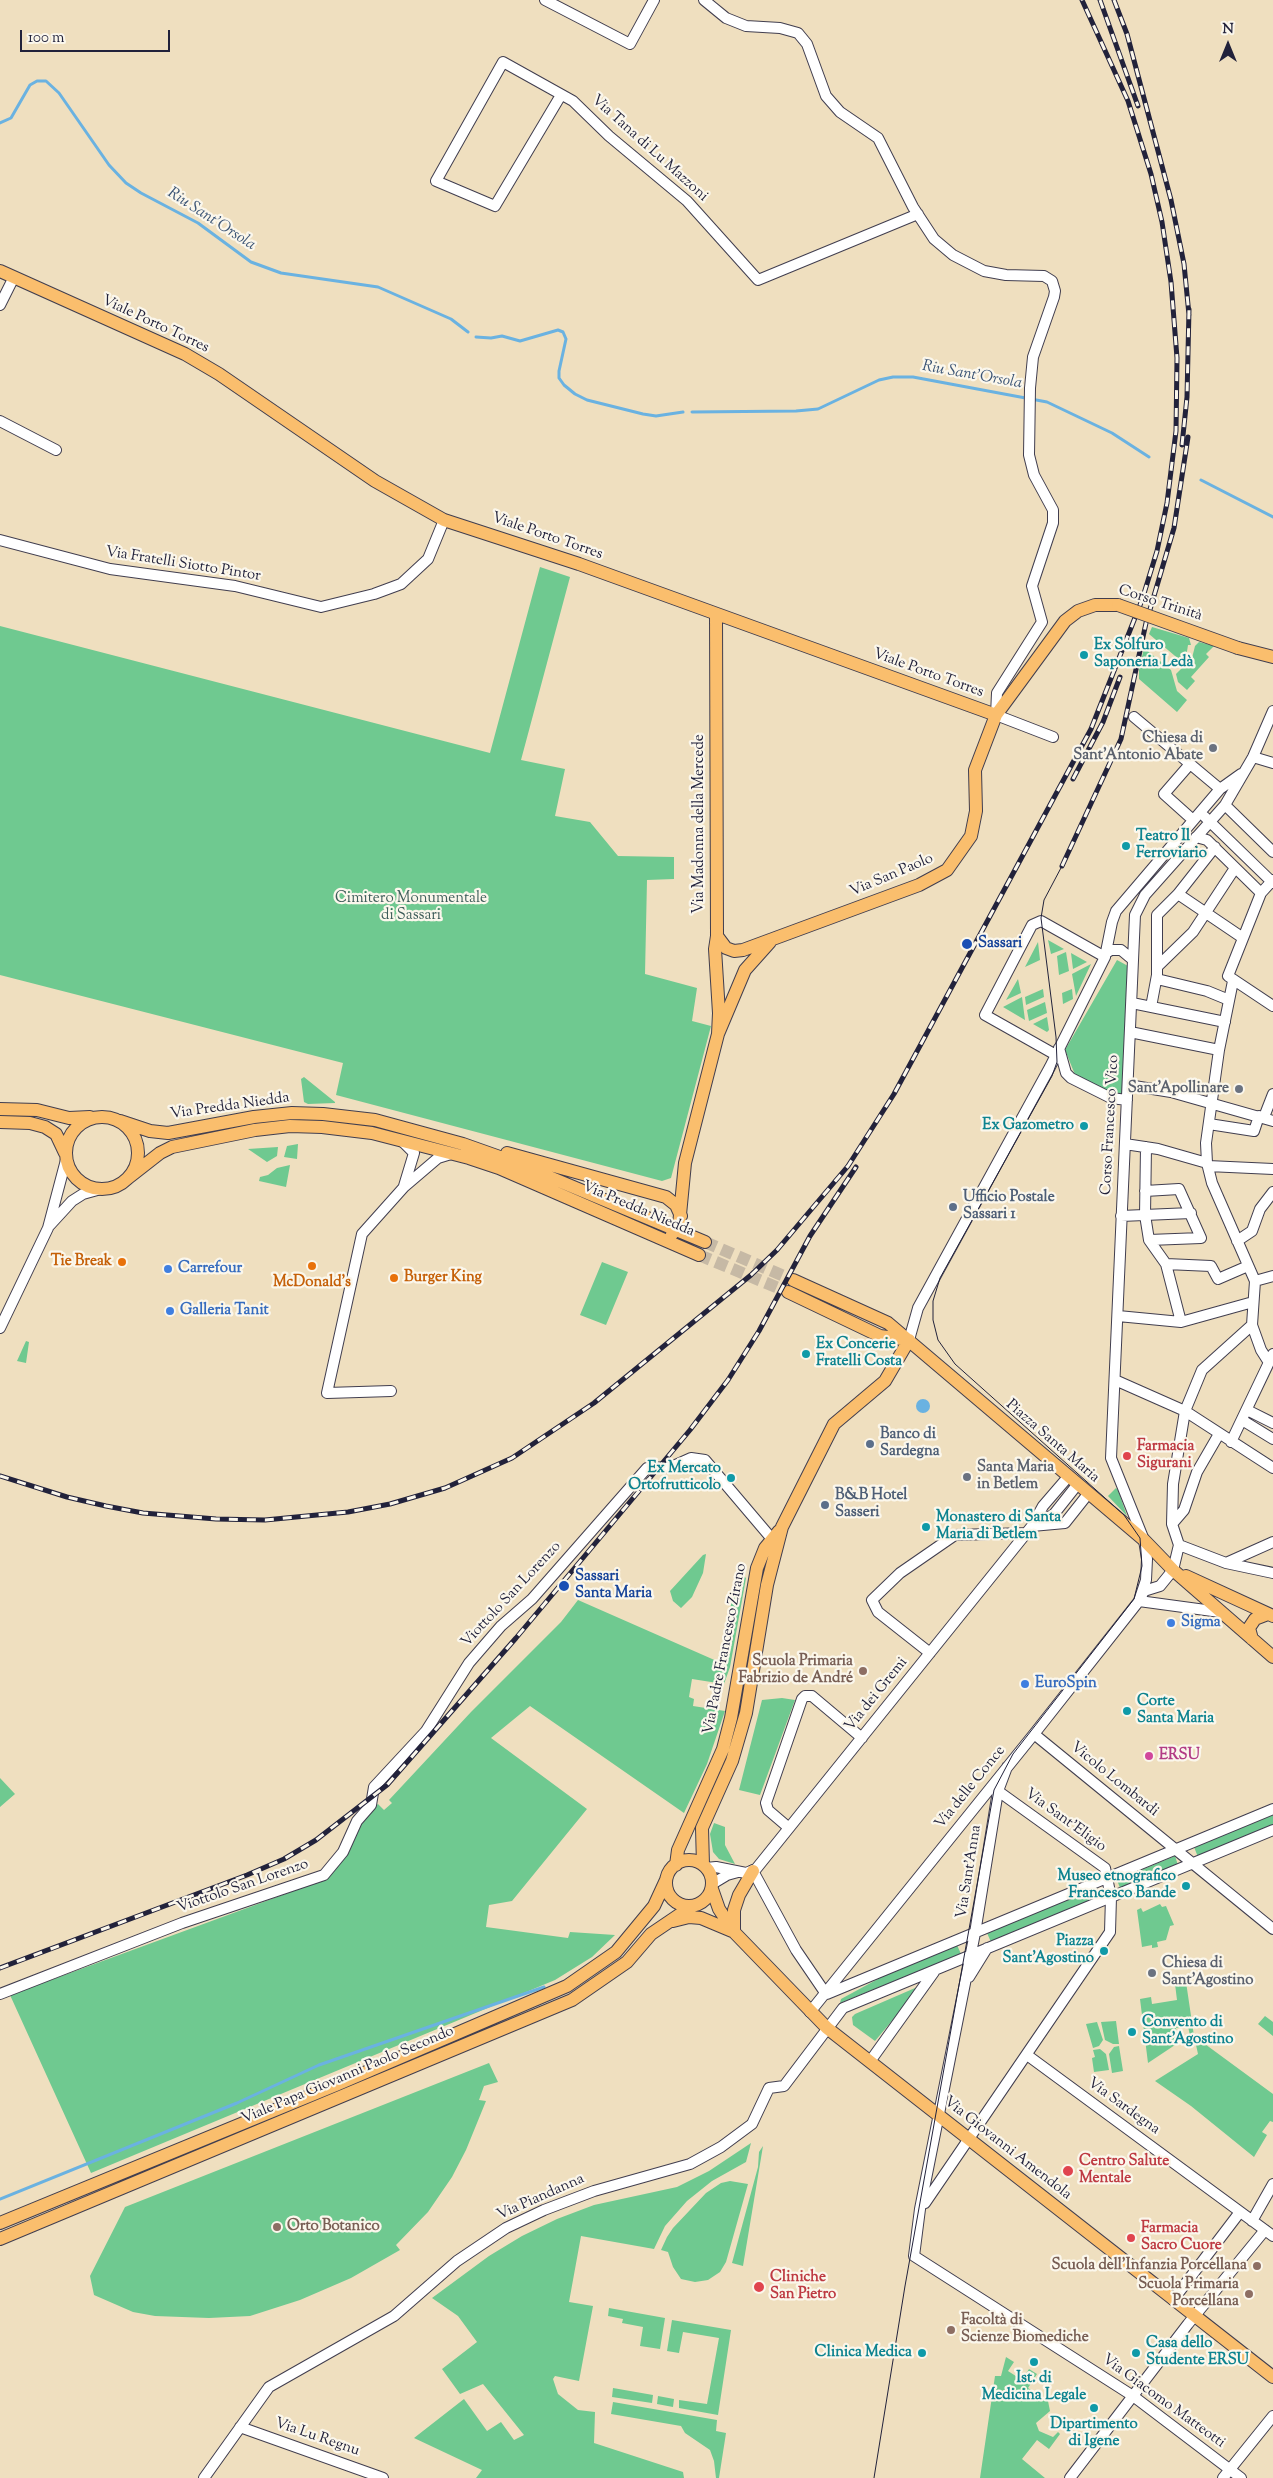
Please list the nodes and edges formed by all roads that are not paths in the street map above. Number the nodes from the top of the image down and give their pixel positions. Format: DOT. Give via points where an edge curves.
graph roads {
  1 [pos="545,0"];
  2 [pos="654,0"];
  3 [pos="704,0"];
  4 [pos="562,95"];
  5 [pos="918,214"];
  6 [pos="0,262"];
  7 [pos="0,271"];
  8 [pos="14,279"];
  9 [pos="63,300"];
  10 [pos="0,305"];
  11 [pos="0,421"];
  12 [pos="56,450"];
  13 [pos="444,520"];
  14 [pos="0,540"];
  15 [pos="716,614"];
  16 [pos="1273,658"];
  17 [pos="1273,711"];
  18 [pos="996,715"];
  19 [pos="1134,717"];
  20 [pos="1053,737"];
  21 [pos="1253,757"];
  22 [pos="1273,763"];
  23 [pos="1190,764"];
  24 [pos="1242,773"];
  25 [pos="1220,789"];
  26 [pos="1225,805"];
  27 [pos="1197,816"];
  28 [pos="1210,822"];
  29 [pos="1196,837"];
  30 [pos="1215,847"];
  31 [pos="1273,852"];
  32 [pos="1235,868"];
  33 [pos="1273,882"];
  34 [pos="1261,893"];
  35 [pos="1178,894"];
  36 [pos="1206,913"];
  37 [pos="717,936"];
  38 [pos="776,938"];
  39 [pos="1243,938"];
  40 [pos="1106,955"];
  41 [pos="1132,960"];
  42 [pos="1157,967"];
  43 [pos="1157,979"];
  44 [pos="1233,981"];
  45 [pos="1229,1000"];
  46 [pos="1132,1003"];
  47 [pos="1273,1006"];
  48 [pos="1150,1007"];
  49 [pos="1225,1022"];
  50 [pos="1130,1032"];
  51 [pos="718,1034"];
  52 [pos="1219,1050"];
  53 [pos="1057,1052"];
  54 [pos="1128,1085"];
  55 [pos="1273,1094"];
  56 [pos="1127,1100"];
  57 [pos="1212,1102"];
  58 [pos="0,1108"];
  59 [pos="98,1117"];
  60 [pos="1265,1118"];
  61 [pos="120,1121"];
  62 [pos="0,1122"];
  63 [pos="1208,1124"];
  64 [pos="400,1140"];
  65 [pos="463,1144"];
  66 [pos="1125,1144"];
  67 [pos="1146,1147"];
  68 [pos="452,1154"];
  69 [pos="66,1157"];
  70 [pos="685,1163"];
  71 [pos="1208,1164"];
  72 [pos="1273,1169"];
  73 [pos="128,1178"];
  74 [pos="404,1187"];
  75 [pos="101,1190"];
  76 [pos="1145,1191"];
  77 [pos="651,1192"];
  78 [pos="1273,1192"];
  79 [pos="1190,1213"];
  80 [pos="680,1215"];
  81 [pos="1145,1215"];
  82 [pos="1121,1216"];
  83 [pos="48,1228"];
  84 [pos="676,1230"];
  85 [pos="657,1236"];
  86 [pos="1149,1240"];
  87 [pos="1237,1240"];
  88 [pos="699,1254"];
  89 [pos="1166,1264"];
  90 [pos="1248,1266"];
  91 [pos="1273,1276"];
  92 [pos="794,1280"];
  93 [pos="1255,1281"];
  94 [pos="788,1292"];
  95 [pos="1253,1302"];
  96 [pos="1118,1316"];
  97 [pos="1181,1322"];
  98 [pos="1252,1325"];
  99 [pos="0,1328"];
  100 [pos="909,1340"];
  101 [pos="1270,1365"];
  102 [pos="1115,1380"];
  103 [pos="391,1391"];
  104 [pos="1186,1411"];
  105 [pos="1244,1415"];
  106 [pos="1273,1423"];
  107 [pos="1219,1434"];
  108 [pos="1273,1439"];
  109 [pos="1231,1442"];
  110 [pos="1273,1468"];
  111 [pos="1072,1481"];
  112 [pos="1088,1494"];
  113 [pos="1172,1524"];
  114 [pos="782,1527"];
  115 [pos="1030,1530"];
  116 [pos="772,1539"];
  117 [pos="1144,1540"];
  118 [pos="1273,1542"];
  119 [pos="1179,1545"];
  120 [pos="1226,1563"];
  121 [pos="1173,1570"];
  122 [pos="1273,1573"];
  123 [pos="1139,1601"];
  124 [pos="1220,1612"];
  125 [pos="1270,1615"];
  126 [pos="1252,1639"];
  127 [pos="930,1653"];
  128 [pos="1273,1657"];
  129 [pos="1034,1734"];
  130 [pos="862,1738"];
  131 [pos="1008,1767"];
  132 [pos="998,1792"];
  133 [pos="1273,1809"];
  134 [pos="789,1828"];
  135 [pos="1273,1830"];
  136 [pos="1175,1850"];
  137 [pos="707,1863"];
  138 [pos="1192,1864"];
  139 [pos="676,1865"];
  140 [pos="753,1871"];
  141 [pos="739,1872"];
  142 [pos="1108,1878"];
  143 [pos="666,1880"];
  144 [pos="712,1886"];
  145 [pos="1111,1897"];
  146 [pos="688,1906"];
  147 [pos="701,1918"];
  148 [pos="668,1922"];
  149 [pos="1273,1929"];
  150 [pos="734,1932"];
  151 [pos="978,1932"];
  152 [pos="987,1948"];
  153 [pos="970,1955"];
  154 [pos="935,1972"];
  155 [pos="965,1983"];
  156 [pos="0,1994"];
  157 [pos="826,1994"];
  158 [pos="810,2012"];
  159 [pos="827,2028"];
  160 [pos="1027,2056"];
  161 [pos="871,2060"];
  162 [pos="940,2116"];
  163 [pos="967,2138"];
  164 [pos="1273,2184"];
  165 [pos="920,2209"];
  166 [pos="1240,2212"];
  167 [pos="1252,2221"];
  168 [pos="0,2223"];
  169 [pos="1269,2233"];
  170 [pos="0,2239"];
  171 [pos="914,2256"];
  172 [pos="1173,2300"];
  173 [pos="1194,2317"];
  174 [pos="1273,2377"];
  175 [pos="1133,2396"];
  176 [pos="1273,2416"];
  177 [pos="240,2427"];
  178 [pos="1229,2469"];
  179 [pos="204,2478"];
  180 [pos="383,2478"];
  181 [pos="1070,2478"];
  182 [pos="1223,2478"];
  183 [pos="1241,2478"];
  1 -- 2 [label="street" via="630,44"];
  3 -- 5 [label="street" via="726,18 746,26 780,28 798,33 807,44 826,96 840,112 878,138"];
  4 -- 4 [label="street, Via Tana di Lu Mazzoni" via="503,62 436,181 495,206"];
  4 -- 5 [label="street, Via Tana di Lu Mazzoni" via="573,101 609,136 687,201 758,280"];
  5 -- 18 [label="street" via="934,239 972,267 993,273 1044,276 1052,281 1055,291 1033,357 1030,388 1029,455 1034,475 1052,510 1053,523 1032,586 1042,622 997,693"];
  6 -- 9 [label="main road, Viale Porto Torres"];
  7 -- 8 [label="main road, Viale Porto Torres"];
  8 -- 9 [label="main road, Viale Porto Torres"];
  8 -- 10 [label="street"];
  9 -- 13 [label="main road, Viale Porto Torres" via="184,354 219,374 375,481"];
  11 -- 12 [label="street"];
  13 -- 14 [label="street, Via Fratelli Siotto Pintor" via="428,559 400,584 321,607 235,586 110,569"];
  13 -- 15 [label="main road, Viale Porto Torres"];
  15 -- 18 [label="main road, Viale Porto Torres"];
  15 -- 37 [label="main road, Via Madonna della Mercede"];
  16 -- 18 [label="main road, Corso Trinità, bridge" via="1118,605 1096,604 1071,616"];
  17 -- 21 [label="street"];
  18 -- 20 [label="street, Viale Porto Torres"];
  18 -- 38 [label="main road, Via San Paolo" via="975,770 976,811 972,836 953,864 919,885"];
  19 -- 23 [label="street"];
  21 -- 22 [label="street"];
  21 -- 24 [label="street"];
  23 -- 25 [label="street"];
  23 -- 27 [label="street" via="1164,794"];
  24 -- 25 [label="street"];
  24 -- 26 [label="street, Corso Francesco Vico"];
  25 -- 27 [label="street"];
  26 -- 28 [label="street, Corso Francesco Vico"];
  26 -- 31 [label="street"];
  27 -- 28 [label="street"];
  27 -- 40 [label="street" via="1116,911"];
  28 -- 29 [label="street, Corso Francesco Vico"];
  28 -- 33 [label="street"];
  29 -- 30 [label="street"];
  29 -- 41 [label="street, Corso Francesco Vico" via="1138,906 1133,928"];
  30 -- 32 [label="street"];
  30 -- 35 [label="street"];
  32 -- 34 [label="street"];
  32 -- 36 [label="street"];
  33 -- 34 [label="street"];
  34 -- 39 [label="street"];
  35 -- 36 [label="street"];
  35 -- 42 [label="street" via="1157,915"];
  36 -- 39 [label="street"];
  36 -- 42 [label="street" via="1193,932"];
  37 -- 38 [label="main road, Via San Paolo" via="722,945 734,951"];
  37 -- 51 [label="main road, Via Madonna della Mercede"];
  38 -- 51 [label="main road, Via San Paolo" via="745,970"];
  39 -- 44 [label="street" via="1228,976"];
  40 -- 41 [label="street" via="1111,950 1121,950"];
  40 -- 53 [label="street"];
  40 -- 53 [label="street" via="1041,922 1032,925 985,1015"];
  41 -- 46 [label="street, Corso Francesco Vico"];
  42 -- 43 [label="street"];
  43 -- 45 [label="street" via="1207,990"];
  43 -- 48 [label="street"];
  44 -- 45 [label="street"];
  44 -- 47 [label="street"];
  45 -- 49 [label="street"];
  46 -- 48 [label="street"];
  46 -- 50 [label="street, Corso Francesco Vico"];
  48 -- 49 [label="street"];
  49 -- 52 [label="street"];
  50 -- 52 [label="street"];
  50 -- 54 [label="street, Corso Francesco Vico"];
  51 -- 70 [label="main road, Via San Paolo"];
  52 -- 57 [label="street"];
  53 -- 56 [label="street" via="1071,1078 1111,1098"];
  53 -- 100 [label="street" via="918,1308"];
  54 -- 56 [label="street, Corso Francesco Vico"];
  54 -- 57 [label="street"];
  55 -- 60 [label="street"];
  56 -- 66 [label="street, Corso Francesco Vico"];
  57 -- 60 [label="street"];
  57 -- 63 [label="street"];
  58 -- 59 [label="main road" via="37,1110 69,1118"];
  59 -- 61 [label="main road"];
  59 -- 69 [label="main road" via="74,1129 67,1143"];
  60 -- 63 [label="street" via="1254,1130"];
  61 -- 65 [label="main road, Via Predda Niedda" via="168,1133 254,1116 323,1114 375,1120"];
  61 -- 73 [label="main road" via="135,1137 138,1148 134,1169"];
  62 -- 69 [label="main road" via="45,1126 56,1134"];
  63 -- 71 [label="street"];
  64 -- 68 [label="main road, Via Predda Niedda"];
  64 -- 73 [label="main road, Via Predda Niedda" via="322,1127 255,1130 172,1147"];
  64 -- 74 [label="street" via="414,1153"];
  65 -- 77 [label="main road, Via Predda Niedda"];
  65 -- 84 [label="main road, Via Predda Niedda"];
  66 -- 67 [label="street"];
  66 -- 82 [label="street, Corso Francesco Vico"];
  67 -- 71 [label="street"];
  67 -- 76 [label="street"];
  68 -- 74 [label="street" via="438,1158"];
  68 -- 85 [label="main road, Via Predda Niedda" via="499,1168"];
  69 -- 75 [label="main road" via="70,1172 78,1181"];
  69 -- 83 [label="street"];
  70 -- 77 [label="main road, Via San Paolo" via="674,1186 662,1192"];
  70 -- 80 [label="main road, Via San Paolo"];
  71 -- 72 [label="street"];
  71 -- 87 [label="street" via="1212,1183"];
  73 -- 75 [label="main road"];
  74 -- 103 [label="street" via="362,1234 327,1393"];
  75 -- 83 [label="street" via="83,1194 72,1201"];
  76 -- 79 [label="street" via="1179,1189"];
  76 -- 81 [label="street"];
  77 -- 80 [label="main road, Via Predda Niedda" via="666,1197 676,1205"];
  78 -- 87 [label="street" via="1260,1209 1252,1231"];
  79 -- 81 [label="street"];
  79 -- 86 [label="street" via="1201,1238"];
  80 -- 84 [label="main road, Via San Paolo"];
  80 -- 84 [label="main road, Via Predda Niedda" via="685,1228 702,1241"];
  81 -- 82 [label="street"];
  81 -- 86 [label="street"];
  82 -- 96 [label="street, Corso Francesco Vico"];
  83 -- 99 [label="street"];
  84 -- 85 [label="main road" via="670,1235"];
  85 -- 88 [label="main road, Via Predda Niedda"];
  86 -- 89 [label="street"];
  87 -- 90 [label="street"];
  89 -- 90 [label="street" via="1211,1266 1218,1280"];
  89 -- 97 [label="street"];
  90 -- 93 [label="street"];
  91 -- 93 [label="street"];
  92 -- 100 [label="main road" via="888,1323"];
  93 -- 95 [label="street"];
  94 -- 100 [label="main road" via="878,1336"];
  95 -- 97 [label="street"];
  95 -- 98 [label="street"];
  96 -- 97 [label="street"];
  96 -- 102 [label="street, Corso Francesco Vico"];
  98 -- 101 [label="street"];
  98 -- 104 [label="street" via="1202,1370"];
  100 -- 111 [label="main road, Piazza Santa Maria"];
  100 -- 114 [label="main road, Via Padre Francesco Zirano" via="885,1381 834,1424"];
  101 -- 105 [label="street"];
  102 -- 104 [label="street"];
  102 -- 117 [label="street, Corso Francesco Vico" via="1111,1458"];
  104 -- 107 [label="street"];
  104 -- 113 [label="street" via="1173,1484"];
  105 -- 106 [label="street"];
  105 -- 108 [label="street"];
  105 -- 109 [label="street"];
  107 -- 109 [label="street"];
  107 -- 113 [label="street" via="1197,1472 1184,1510"];
  109 -- 110 [label="street"];
  111 -- 112 [label="main road, Piazza Santa Maria"];
  111 -- 115 [label="street, Via dei Gremi" via="1054,1514"];
  112 -- 115 [label="street" via="1065,1523"];
  112 -- 117 [label="main road, Piazza Santa Maria"];
  113 -- 119 [label="street"];
  114 -- 116 [label="main road, Via Padre Francesco Zirano"];
  114 -- 137 [label="main road, Via Padre Francesco Zirano" via="767,1585 746,1713 730,1766 702,1828 700,1843"];
  115 -- 127 [label="street, Via dei Gremi"];
  115 -- 127 [label="street" via="955,1535 900,1573 872,1600 878,1612"];
  116 -- 139 [label="main road, Via Padre Francesco Zirano" via="757,1568 723,1749 678,1850"];
  116 -- 156 [label="street, Viottolo San Lorenzo" via="708,1462 696,1458 667,1468 644,1470 532,1599 501,1626 469,1663 426,1731 374,1787 370,1805 343,1852 324,1875 182,1923"];
  117 -- 121 [label="main road, Piazza Santa Maria"];
  117 -- 123 [label="street" via="1146,1580"];
  118 -- 120 [label="street"];
  119 -- 120 [label="street"];
  119 -- 121 [label="street"];
  120 -- 122 [label="street"];
  121 -- 123 [label="street" via="1160,1586 1144,1591"];
  121 -- 124 [label="main road, Piazza Santa Maria"];
  121 -- 125 [label="main road"];
  123 -- 124 [label="street"];
  123 -- 129 [label="street, Via delle Conce"];
  124 -- 126 [label="main road, Piazza Santa Maria"];
  125 -- 126 [label="main road" via="1255,1618 1249,1628"];
  126 -- 128 [label="main road, Piazza Santa Maria"];
  127 -- 130 [label="street, Via dei Gremi"];
  129 -- 131 [label="street, Via delle Conce"];
  129 -- 136 [label="street, Vicolo Lombardi"];
  130 -- 134 [label="street, Via dei Gremi"];
  130 -- 134 [label="street" via="812,1696 802,1699 766,1803 768,1810"];
  131 -- 132 [label="street, Via Sant'Anna"];
  131 -- 157 [label="street, Via delle Conce"];
  132 -- 142 [label="street, Via Sant'Eligio" via="1105,1868"];
  132 -- 151 [label="street, Via Sant'Anna"];
  133 -- 136 [label="street"];
  134 -- 140 [label="street, Via dei Gremi"];
  135 -- 138 [label="street"];
  136 -- 138 [label="street, Vicolo Lombardi"];
  136 -- 142 [label="street"];
  137 -- 139 [label="main road" via="690,1860"];
  137 -- 141 [label="street"];
  137 -- 144 [label="main road"];
  138 -- 145 [label="street"];
  138 -- 149 [label="street, Vicolo Lombardi"];
  139 -- 143 [label="main road"];
  140 -- 141 [label="street"];
  140 -- 150 [label="main road" via="734,1910"];
  140 -- 157 [label="street" via="796,1950"];
  141 -- 144 [label="street" via="727,1875"];
  142 -- 145 [label="street"];
  142 -- 151 [label="street"];
  143 -- 146 [label="main road" via="673,1900"];
  143 -- 168 [label="main road, Viale Papa Giovanni Paolo Secondo" via="654,1906 616,1952 567,1986"];
  144 -- 146 [label="main road" via="704,1901"];
  144 -- 150 [label="main road, Via Giovanni Amendola" via="719,1909"];
  145 -- 152 [label="street"];
  145 -- 160 [label="street" via="1110,1932"];
  146 -- 147 [label="main road, Via Giovanni Amendola"];
  146 -- 148 [label="main road, Viale Papa Giovanni Paolo Secondo"];
  147 -- 148 [label="main road"];
  147 -- 150 [label="main road, Via Giovanni Amendola"];
  148 -- 170 [label="main road, Viale Papa Giovanni Paolo Secondo" via="651,1934 627,1962 572,2000"];
  150 -- 158 [label="main road, Via Giovanni Amendola"];
  151 -- 152 [label="street"];
  151 -- 153 [label="street, Via Sant'Anna"];
  151 -- 157 [label="street"];
  152 -- 153 [label="street"];
  152 -- 155 [label="street, Via Sant'Anna"];
  153 -- 154 [label="street"];
  153 -- 155 [label="street, Via Sant'Anna"];
  154 -- 159 [label="street" via="843,2008"];
  154 -- 161 [label="street"];
  155 -- 162 [label="street, Via Sant'Anna"];
  157 -- 158 [label="street, Via delle Conce"];
  158 -- 159 [label="main road, Via Giovanni Amendola"];
  159 -- 161 [label="main road, Via Giovanni Amendola"];
  159 -- 177 [label="street, Via Piandanna" via="784,2086 769,2088 752,2124 721,2147 690,2164 594,2191 506,2228 457,2261 394,2316 269,2387"];
  160 -- 163 [label="street"];
  160 -- 166 [label="street, Via Sardegna"];
  161 -- 162 [label="main road, Via Giovanni Amendola"];
  162 -- 163 [label="main road, Via Giovanni Amendola"];
  162 -- 165 [label="street, Via Sant'Anna"];
  163 -- 165 [label="street"];
  163 -- 172 [label="main road, Via Giovanni Amendola"];
  164 -- 167 [label="street"];
  165 -- 171 [label="street, Via Sant'Anna"];
  166 -- 167 [label="street, Via Sardegna"];
  166 -- 172 [label="street"];
  167 -- 169 [label="street, Via Sardegna"];
  169 -- 173 [label="street"];
  171 -- 175 [label="street, Via Giacomo Matteotti"];
  172 -- 173 [label="main road, Via Giovanni Amendola"];
  173 -- 174 [label="main road, Via Giovanni Amendola"];
  173 -- 175 [label="street"];
  175 -- 178 [label="street, Via Giacomo Matteotti"];
  175 -- 181 [label="street"];
  176 -- 178 [label="street"];
  177 -- 179 [label="street, Via Piandanna"];
  177 -- 180 [label="street, Via Lu Regnu"];
  178 -- 182 [label="street"];
  178 -- 183 [label="street, Via Giacomo Matteotti"];
}
